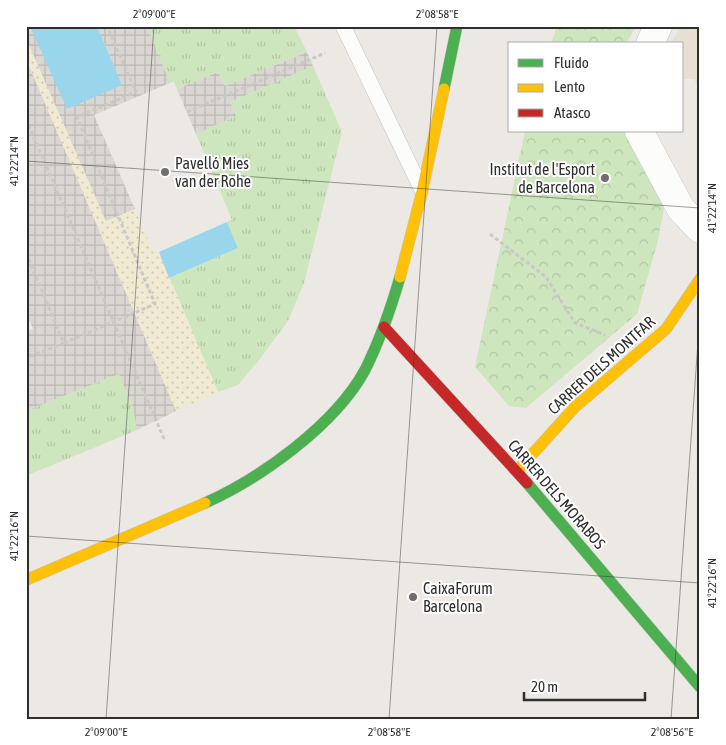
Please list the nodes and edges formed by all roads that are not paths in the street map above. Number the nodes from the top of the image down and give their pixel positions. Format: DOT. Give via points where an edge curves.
graph roads {
  1 [pos="342,26"];
  2 [pos="457,26"];
  3 [pos="658,26"];
  4 [pos="651,42"];
  5 [pos="640,132"];
  6 [pos="422,192"];
  7 [pos="700,229"];
  8 [pos="700,279"];
  9 [pos="384,327"];
  10 [pos="517,471"];
  11 [pos="26,580"];
  12 [pos="700,687"];
  1 -- 6 [label="lane"];
  2 -- 6 [label="street"];
  3 -- 4 [label="street"];
  5 -- 7 [label="street" via="681,209"];
  6 -- 9 [label="street" via="409,248"];
  8 -- 10 [label="street, CARRER DELS MONTFAR" via="666,330 575,407"];
  9 -- 10 [label="street, CARRER DELS MORABOS"];
  9 -- 11 [label="street" via="364,371 335,410 276,464 236,489"];
  10 -- 12 [label="street, CARRER DELS MORABOS"];
}
